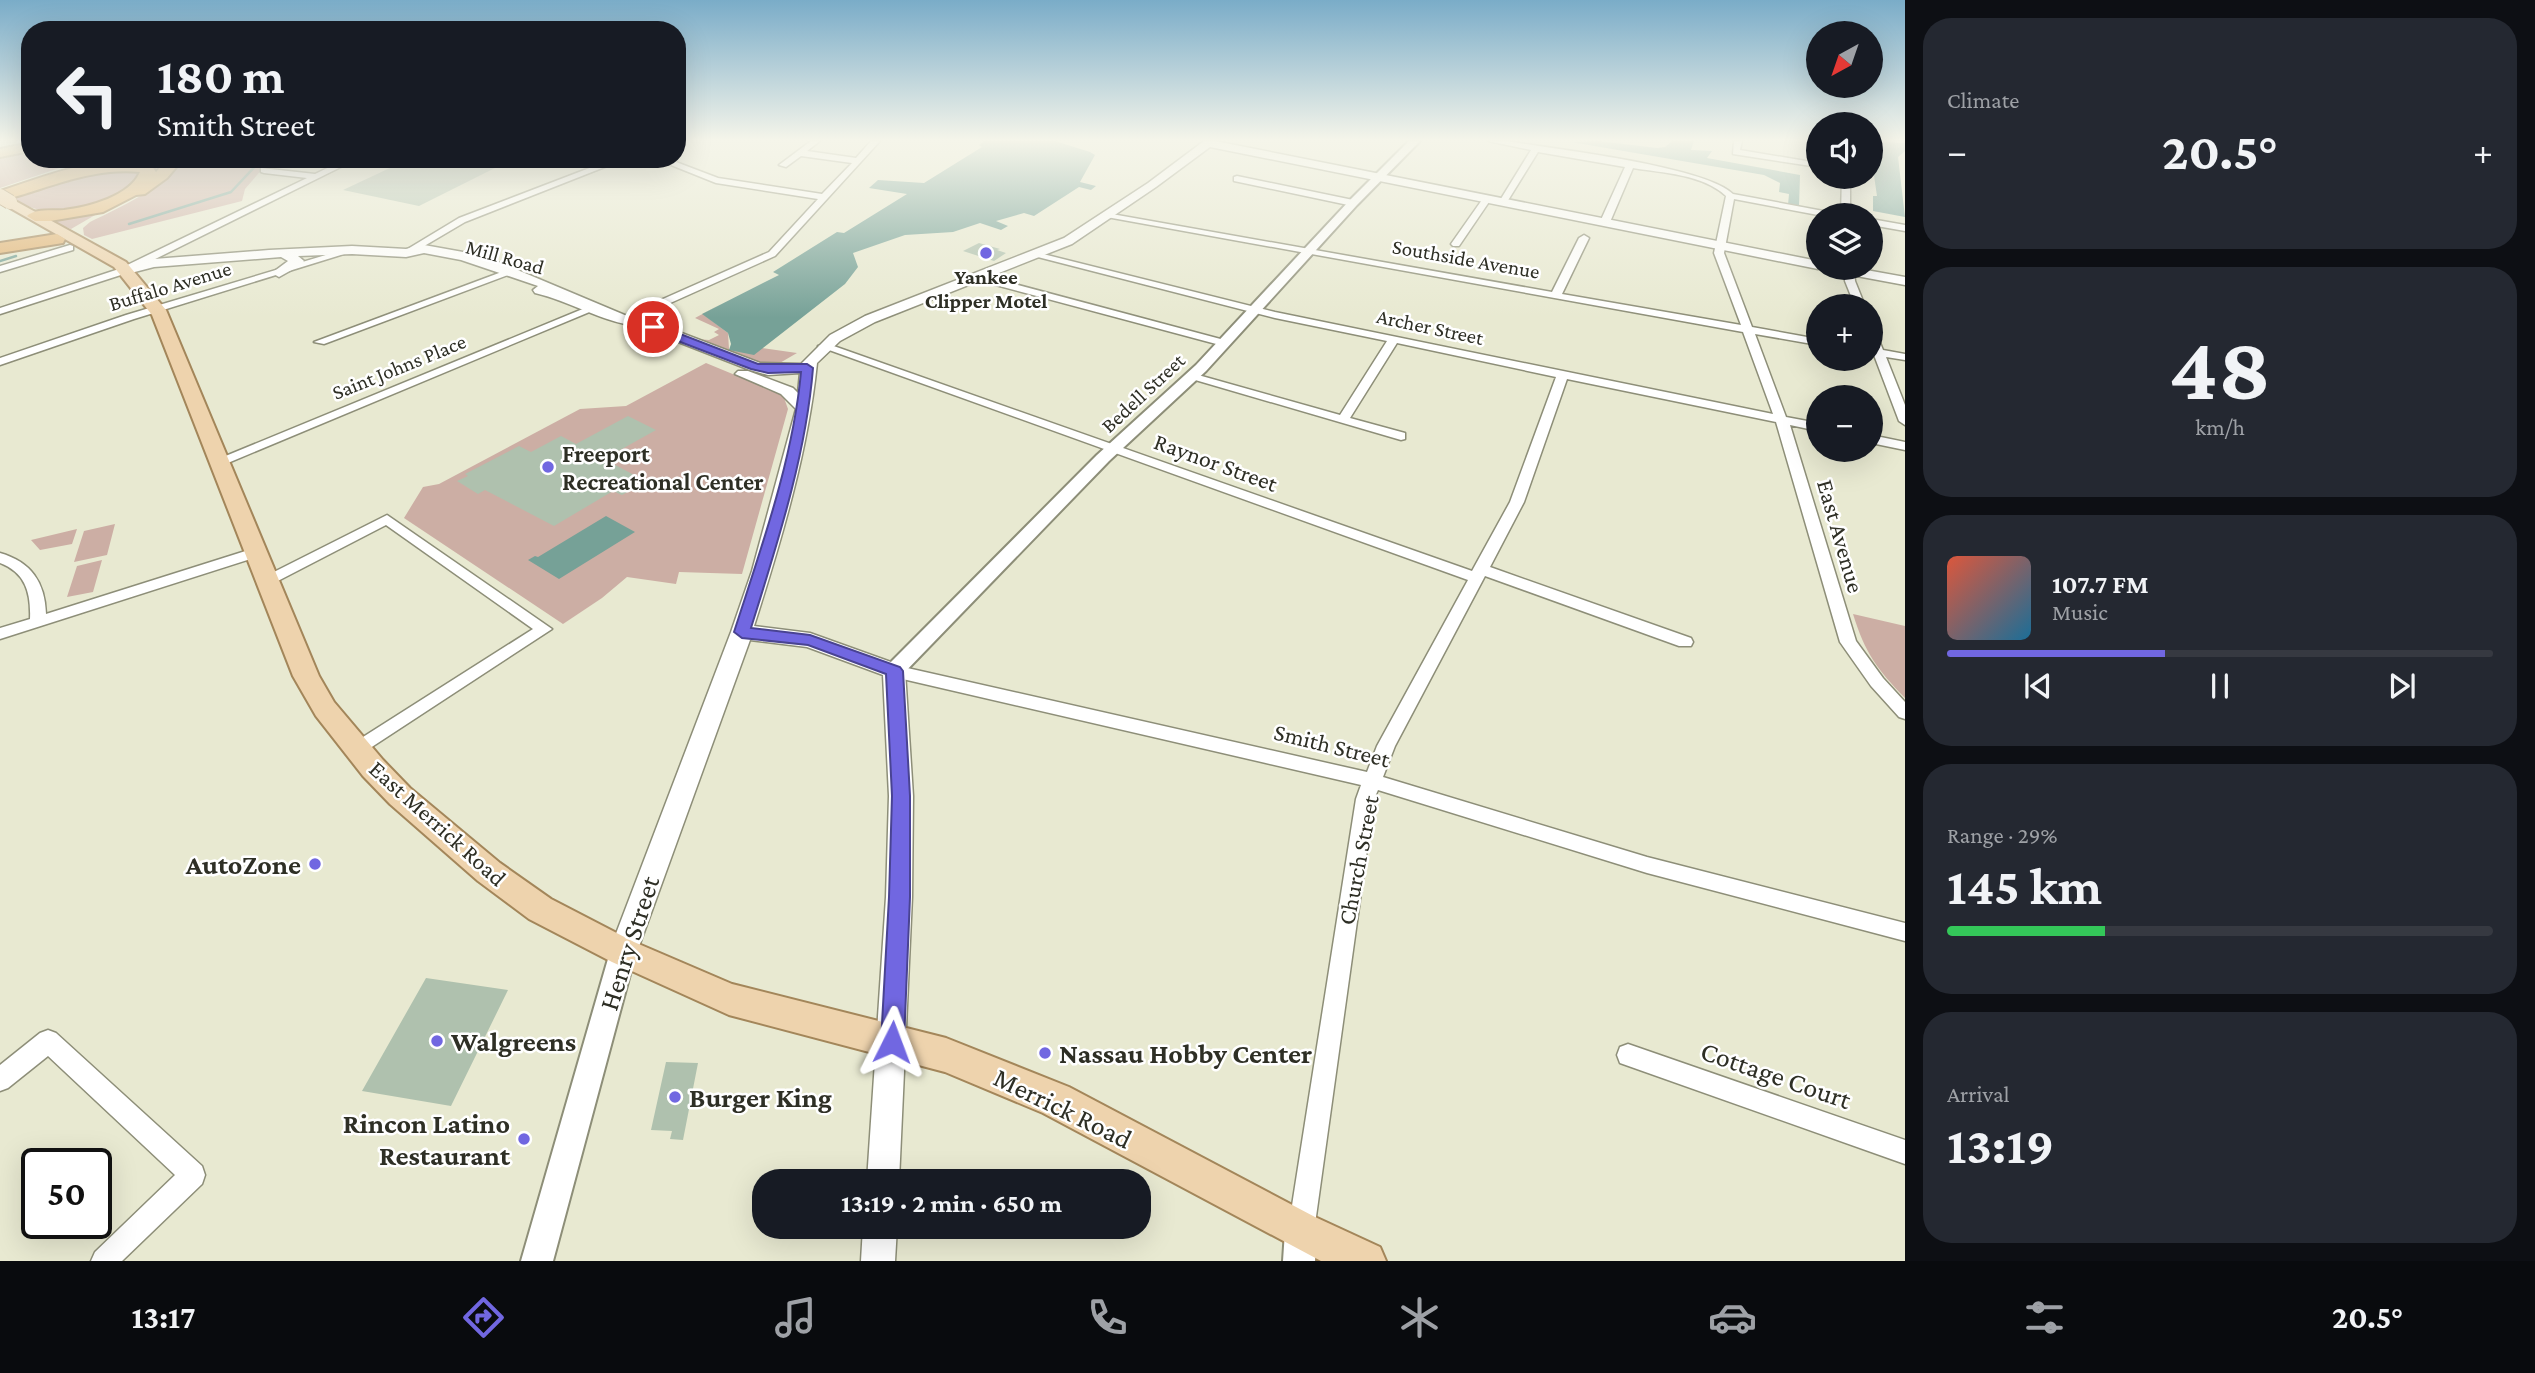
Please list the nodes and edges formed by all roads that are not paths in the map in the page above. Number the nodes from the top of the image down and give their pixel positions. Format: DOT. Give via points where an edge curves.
graph roads {
  1 [pos="2,199"];
  2 [pos="112,200"];
  3 [pos="123,200"];
  4 [pos="270,200"];
  5 [pos="515,200"];
  6 [pos="822,200"];
  7 [pos="1129,200"];
  8 [pos="1338,200"];
  9 [pos="1356,200"];
  10 [pos="1486,200"];
  11 [pos="1492,200"];
  12 [pos="1615,200"];
  13 [pos="1729,200"];
  14 [pos="1746,200"];
  15 [pos="1503,202"];
  16 [pos="1353,203"];
  17 [pos="1806,211"];
  18 [pos="1107,216"];
  19 [pos="1605,222"];
  20 [pos="1883,224"];
  21 [pos="16,226"];
  22 [pos="1905,228"];
  23 [pos="1584,237"];
  24 [pos="66,241"];
  25 [pos="1456,244"];
  26 [pos="1719,245"];
  27 [pos="0,248"];
  28 [pos="352,250"];
  29 [pos="1308,251"];
  30 [pos="406,253"];
  31 [pos="286,255"];
  32 [pos="1035,255"];
  33 [pos="1806,263"];
  34 [pos="0,269"];
  35 [pos="123,271"];
  36 [pos="279,273"];
  37 [pos="506,274"];
  38 [pos="1883,276"];
  39 [pos="977,277"];
  40 [pos="1905,281"];
  41 [pos="1556,295"];
  42 [pos="594,308"];
  43 [pos="156,309"];
  44 [pos="1255,310"];
  45 [pos="0,311"];
  46 [pos="624,320"];
  47 [pos="1748,329"];
  48 [pos="1394,339"];
  49 [pos="1806,340"];
  50 [pos="320,342"];
  51 [pos="1224,343"];
  52 [pos="824,346"];
  53 [pos="1883,353"];
  54 [pos="1905,357"];
  55 [pos="0,362"];
  56 [pos="728,366"];
  57 [pos="807,368"];
  58 [pos="1883,371"];
  59 [pos="1563,374"];
  60 [pos="1191,377"];
  61 [pos="804,408"];
  62 [pos="1782,419"];
  63 [pos="1343,420"];
  64 [pos="1905,421"];
  65 [pos="1806,424"];
  66 [pos="1401,436"];
  67 [pos="1883,441"];
  68 [pos="1905,446"];
  69 [pos="1113,449"];
  70 [pos="218,462"];
  71 [pos="255,553"];
  72 [pos="0,558"];
  73 [pos="1478,573"];
  74 [pos="267,581"];
  75 [pos="38,621"];
  76 [pos="742,632"];
  77 [pos="0,634"];
  78 [pos="1685,642"];
  79 [pos="894,671"];
  80 [pos="1905,713"];
  81 [pos="358,749"];
  82 [pos="1373,781"];
  83 [pos="1905,932"];
  84 [pos="623,952"];
  85 [pos="892,1042"];
  86 [pos="1628,1055"];
  87 [pos="0,1080"];
  88 [pos="1905,1152"];
  89 [pos="884,1169"];
  90 [pos="879,1239"];
  91 [pos="1300,1246"];
  92 [pos="104,1261"];
  93 [pos="537,1261"];
  94 [pos="878,1261"];
  95 [pos="1366,1261"];
  1 -- 21 [label="main road"];
  2 -- 21 [label="highway" via="69,216"];
  3 -- 24 [label="highway" via="87,220"];
  4 -- 35 [label="street"];
  5 -- 30 [label="street" via="462,220"];
  6 -- 46 [label="street" via="772,254"];
  7 -- 18 [label="main road"];
  8 -- 16 [label="street"];
  9 -- 16 [label="street, Bedell Street"];
  10 -- 25 [label="street"];
  11 -- 15 [label="main road"];
  12 -- 19 [label="street"];
  13 -- 26 [label="street, East Avenue"];
  14 -- 17 [label="street"];
  15 -- 19 [label="main road"];
  16 -- 29 [label="street, Bedell Street"];
  18 -- 29 [label="street, Southside Avenue"];
  18 -- 32 [label="main road"];
  19 -- 26 [label="main road"];
  20 -- 22 [label="street"];
  21 -- 24 [label="main road"];
  23 -- 41 [label="street"];
  24 -- 27 [label="highway"];
  24 -- 34 [label="street"];
  24 -- 35 [label="main road" via="101,266"];
  26 -- 33 [label="main road"];
  26 -- 47 [label="street, East Avenue"];
  28 -- 30 [label="main road, Mill Road"];
  28 -- 31 [label="main road, Mill Road"];
  28 -- 36 [label="street, Buffalo Avenue"];
  29 -- 41 [label="street, Southside Avenue"];
  29 -- 44 [label="street, Bedell Street"];
  30 -- 37 [label="main road, Mill Road"];
  31 -- 35 [label="main road, Mill Road"];
  31 -- 36 [label="main road" via="297,261"];
  32 -- 39 [label="main road"];
  32 -- 44 [label="street, Archer Street"];
  35 -- 43 [label="main road"];
  35 -- 45 [label="street"];
  36 -- 43 [label="street, Buffalo Avenue"];
  37 -- 42 [label="main road, Mill Road" via="535,290 553,291"];
  37 -- 50 [label="street"];
  38 -- 40 [label="main road"];
  39 -- 51 [label="street"];
  39 -- 52 [label="main road" via="898,306"];
  41 -- 47 [label="street, Southside Avenue"];
  42 -- 46 [label="main road, Mill Road"];
  42 -- 70 [label="street, Saint Johns Place"];
  43 -- 55 [label="street, Buffalo Avenue"];
  43 -- 70 [label="main road, East Merrick Road"];
  44 -- 48 [label="street, Archer Street"];
  44 -- 51 [label="street, Bedell Street"];
  46 -- 56 [label="main road, Mill Road" via="631,327"];
  46 -- 57 [label="main road, Mill Road" via="640,322 755,367"];
  47 -- 49 [label="street, Southside Avenue"];
  47 -- 62 [label="street, East Avenue"];
  48 -- 59 [label="street, Archer Street"];
  48 -- 63 [label="street"];
  51 -- 60 [label="street, Bedell Street"];
  52 -- 57 [label="main road"];
  52 -- 69 [label="street, Raynor Street"];
  53 -- 54 [label="street"];
  56 -- 57 [label="main road, Mill Road" via="777,377"];
  56 -- 61 [label="main road, Mill Road" via="787,391"];
  57 -- 61 [label="main road, Henry Street"];
  58 -- 64 [label="street"];
  59 -- 62 [label="street, Archer Street"];
  59 -- 73 [label="street, Church Street" via="1517,502"];
  60 -- 63 [label="street"];
  60 -- 69 [label="street, Bedell Street"];
  61 -- 76 [label="main road, Henry Street"];
  62 -- 65 [label="street, Archer Street"];
  62 -- 80 [label="street, East Avenue" via="1848,642"];
  63 -- 66 [label="street"];
  67 -- 68 [label="street"];
  69 -- 73 [label="street, Raynor Street"];
  69 -- 79 [label="street, Bedell Street"];
  70 -- 71 [label="main road, East Merrick Road"];
  71 -- 74 [label="main road, East Merrick Road"];
  71 -- 75 [label="street"];
  72 -- 75 [label="street" via="15,562 29,574 38,598"];
  73 -- 78 [label="street, Raynor Street"];
  73 -- 82 [label="street, Church Street" via="1386,746"];
  74 -- 81 [label="main road, East Merrick Road" via="306,676 325,709"];
  74 -- 81 [label="street" via="387,519 544,629"];
  75 -- 77 [label="street"];
  76 -- 79 [label="main road, Smith Street" via="810,640"];
  76 -- 84 [label="main road, Henry Street"];
  79 -- 82 [label="street, Smith Street"];
  79 -- 85 [label="main road" via="901,796"];
  81 -- 84 [label="main road, East Merrick Road" via="400,796 489,872 540,909"];
  82 -- 83 [label="street, Smith Street" via="1647,866"];
  82 -- 91 [label="street, Church Street" via="1349,899"];
  84 -- 85 [label="main road, East Merrick Road" via="729,999"];
  84 -- 93 [label="street, Henry Street"];
  85 -- 89 [label="main road"];
  85 -- 91 [label="main road, Merrick Road" via="946,1055 1056,1100"];
  86 -- 88 [label="street, Cottage Court"];
  87 -- 92 [label="street" via="48,1041 193,1175"];
  90 -- 94 [label="main road"];
  91 -- 95 [label="main road, Merrick Road"];
}
